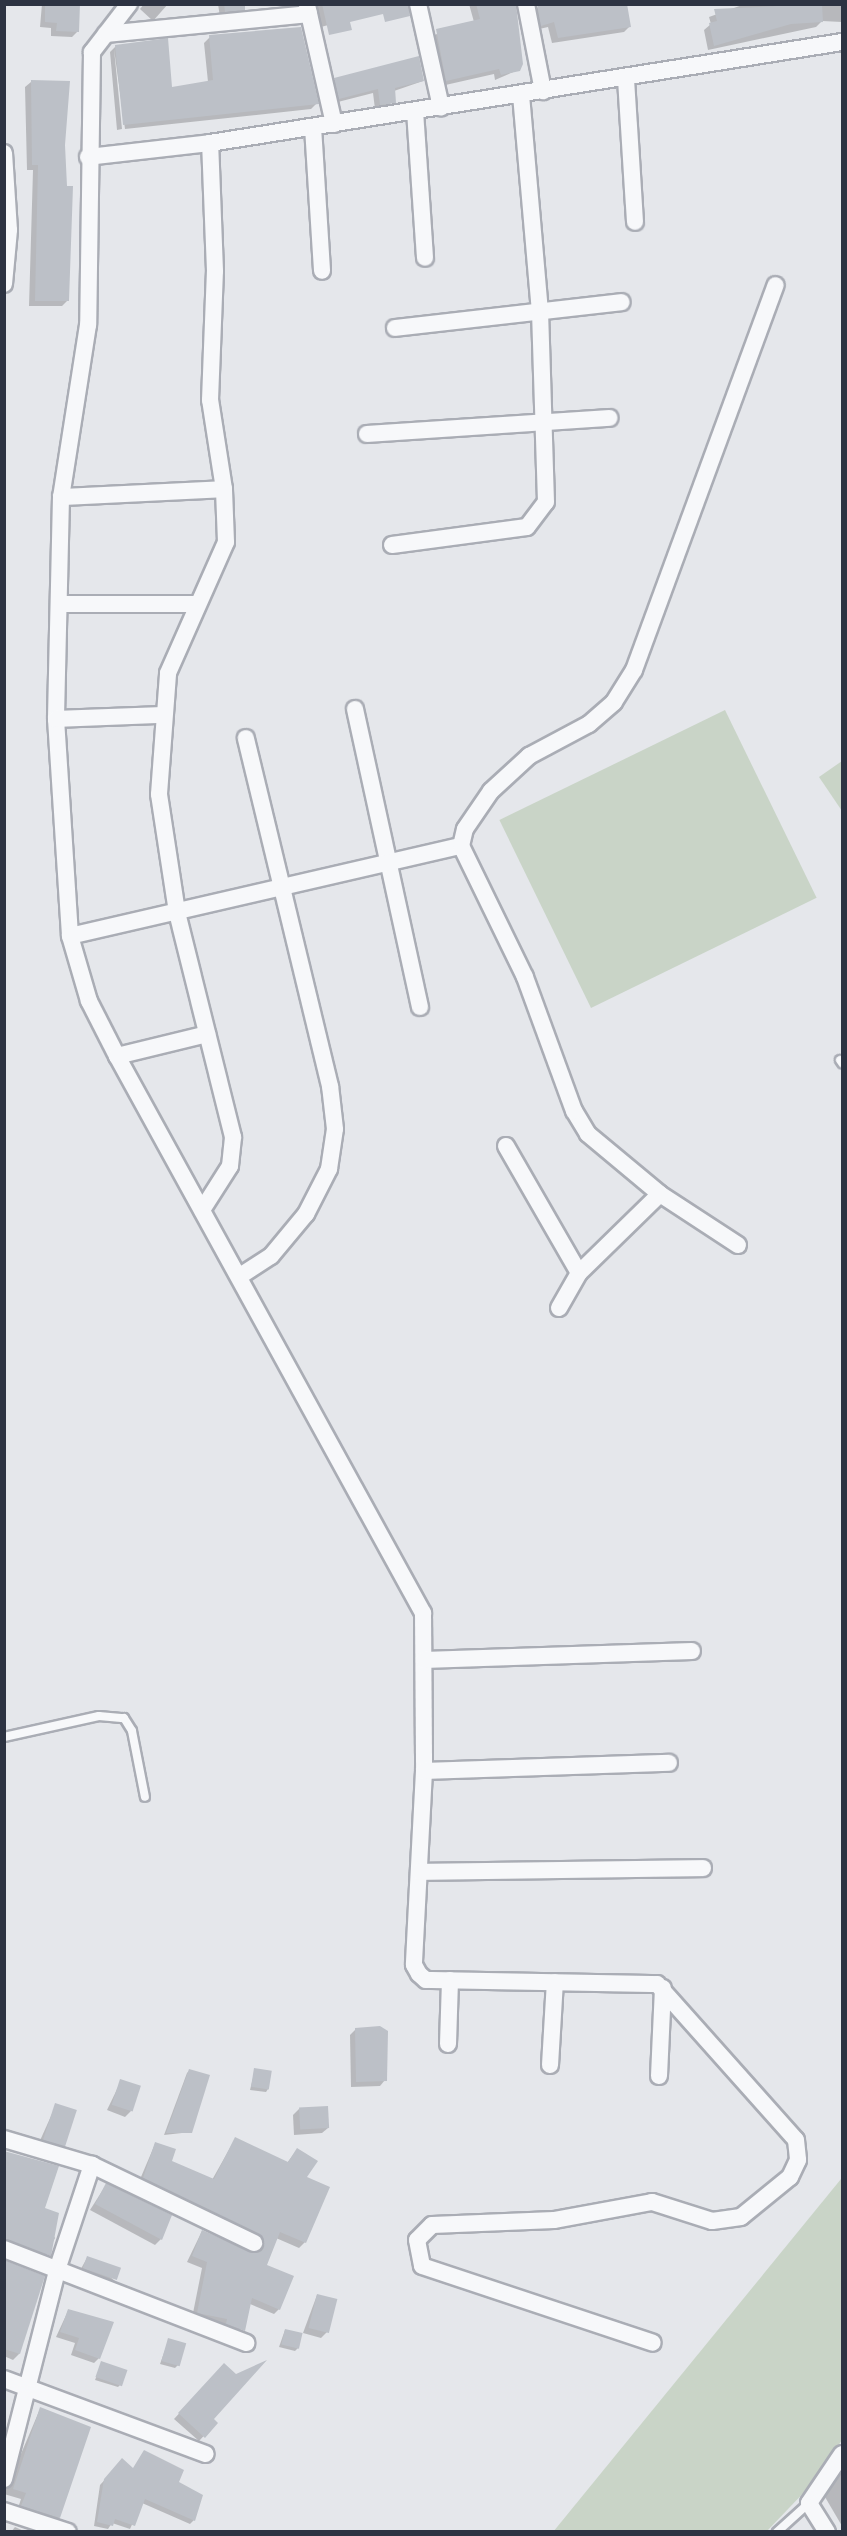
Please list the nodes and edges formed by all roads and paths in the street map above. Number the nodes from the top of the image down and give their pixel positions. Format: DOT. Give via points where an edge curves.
graph roads {
  1 [pos="129,4"];
  2 [pos="417,4"];
  3 [pos="526,4"];
  4 [pos="308,9"];
  5 [pos="106,34"];
  6 [pos="843,42"];
  7 [pos="626,79"];
  8 [pos="543,92"];
  9 [pos="521,95"];
  10 [pos="441,107"];
  11 [pos="415,111"];
  12 [pos="334,124"];
  13 [pos="313,127"];
  14 [pos="210,143"];
  15 [pos="4,153"];
  16 [pos="88,157"];
  17 [pos="635,222"];
  18 [pos="425,258"];
  19 [pos="322,271"];
  20 [pos="4,284"];
  21 [pos="776,285"];
  22 [pos="622,302"];
  23 [pos="540,312"];
  24 [pos="395,328"];
  25 [pos="609,418"];
  26 [pos="545,423"];
  27 [pos="367,434"];
  28 [pos="224,489"];
  29 [pos="61,497"];
  30 [pos="392,545"];
  31 [pos="59,604"];
  32 [pos="196,604"];
  33 [pos="355,709"];
  34 [pos="162,715"];
  35 [pos="56,719"];
  36 [pos="246,738"];
  37 [pos="461,846"];
  38 [pos="390,864"];
  39 [pos="283,888"];
  40 [pos="177,912"];
  41 [pos="70,936"];
  42 [pos="420,1007"];
  43 [pos="207,1034"];
  44 [pos="117,1056"];
  45 [pos="506,1146"];
  46 [pos="660,1194"];
  47 [pos="202,1210"];
  48 [pos="738,1245"];
  49 [pos="579,1273"];
  50 [pos="240,1276"];
  51 [pos="559,1308"];
  52 [pos="692,1652"];
  53 [pos="424,1660"];
  54 [pos="4,1737"];
  55 [pos="669,1763"];
  56 [pos="424,1771"];
  57 [pos="145,1797"];
  58 [pos="703,1868"];
  59 [pos="420,1872"];
  60 [pos="450,1980"];
  61 [pos="555,1982"];
  62 [pos="663,1988"];
  63 [pos="448,2044"];
  64 [pos="550,2065"];
  65 [pos="659,2076"];
  66 [pos="4,2139"];
  67 [pos="92,2165"];
  68 [pos="254,2243"];
  69 [pos="4,2250"];
  70 [pos="58,2267"];
  71 [pos="246,2343"];
  72 [pos="653,2343"];
  73 [pos="4,2379"];
  74 [pos="25,2387"];
  75 [pos="206,2454"];
  76 [pos="843,2454"];
  77 [pos="4,2479"];
  78 [pos="809,2503"];
  79 [pos="4,2511"];
  80 [pos="68,2532"];
  81 [pos="777,2532"];
  82 [pos="827,2532"];
  1 -- 5 [label="street"];
  2 -- 10 [label="street"];
  3 -- 8 [label="street"];
  4 -- 5 [label="street"];
  4 -- 12 [label="street"];
  5 -- 16 [label="street" via="92,52"];
  6 -- 7 [label="street"];
  7 -- 8 [label="street"];
  7 -- 17 [label="street"];
  8 -- 9 [label="street"];
  9 -- 10 [label="street"];
  9 -- 23 [label="street"];
  10 -- 11 [label="street"];
  11 -- 12 [label="street"];
  11 -- 18 [label="street"];
  12 -- 13 [label="street"];
  13 -- 14 [label="street"];
  13 -- 19 [label="street"];
  14 -- 16 [label="street"];
  14 -- 28 [label="street" via="215,271 210,400"];
  15 -- 20 [label="street" via="9,230"];
  16 -- 29 [label="street" via="88,325"];
  21 -- 37 [label="street" via="634,670 614,702 589,724 529,756 491,791 465,829"];
  22 -- 23 [label="street"];
  23 -- 24 [label="street"];
  23 -- 26 [label="street"];
  25 -- 26 [label="street"];
  26 -- 27 [label="street"];
  26 -- 30 [label="street" via="546,502 527,527"];
  28 -- 29 [label="street"];
  28 -- 32 [label="street" via="226,542"];
  29 -- 31 [label="street"];
  31 -- 32 [label="street"];
  31 -- 35 [label="street"];
  32 -- 34 [label="street" via="168,673"];
  33 -- 38 [label="street"];
  34 -- 35 [label="street"];
  34 -- 40 [label="street" via="159,794"];
  35 -- 41 [label="street"];
  36 -- 39 [label="street"];
  37 -- 38 [label="street"];
  37 -- 46 [label="street" via="525,978 574,1111 601,1148"];
  38 -- 39 [label="street"];
  38 -- 42 [label="street"];
  39 -- 40 [label="street"];
  39 -- 50 [label="street" via="330,1086 334,1129 329,1169 306,1214 271,1256"];
  40 -- 41 [label="street"];
  40 -- 43 [label="street"];
  41 -- 44 [label="street" via="89,1000"];
  43 -- 44 [label="street"];
  43 -- 47 [label="street" via="233,1137 230,1166"];
  44 -- 47 [label="street"];
  45 -- 49 [label="street"];
  46 -- 48 [label="street"];
  46 -- 49 [label="street"];
  47 -- 50 [label="street"];
  49 -- 51 [label="street"];
  50 -- 53 [label="street" via="419,1602"];
  52 -- 53 [label="street"];
  53 -- 56 [label="street"];
  54 -- 57 [label="lane" via="99,1716 124,1718 132,1731"];
  55 -- 56 [label="street"];
  56 -- 59 [label="street"];
  58 -- 59 [label="street"];
  59 -- 60 [label="street" via="414,1965 426,1980"];
  60 -- 61 [label="street"];
  60 -- 63 [label="street"];
  61 -- 62 [label="street"];
  61 -- 64 [label="street"];
  62 -- 65 [label="street"];
  62 -- 72 [label="street" via="796,2140 798,2160 790,2177 741,2217 712,2221 652,2202 554,2220 432,2225 417,2240 422,2266"];
  66 -- 67 [label="street"];
  67 -- 68 [label="street"];
  67 -- 70 [label="street"];
  69 -- 70 [label="street"];
  70 -- 71 [label="street"];
  70 -- 74 [label="street"];
  73 -- 74 [label="street"];
  74 -- 75 [label="street"];
  74 -- 77 [label="street"];
  76 -- 78 [label="street"];
  78 -- 81 [label="lane"];
  78 -- 82 [label="street"];
  79 -- 80 [label="street"];
}
